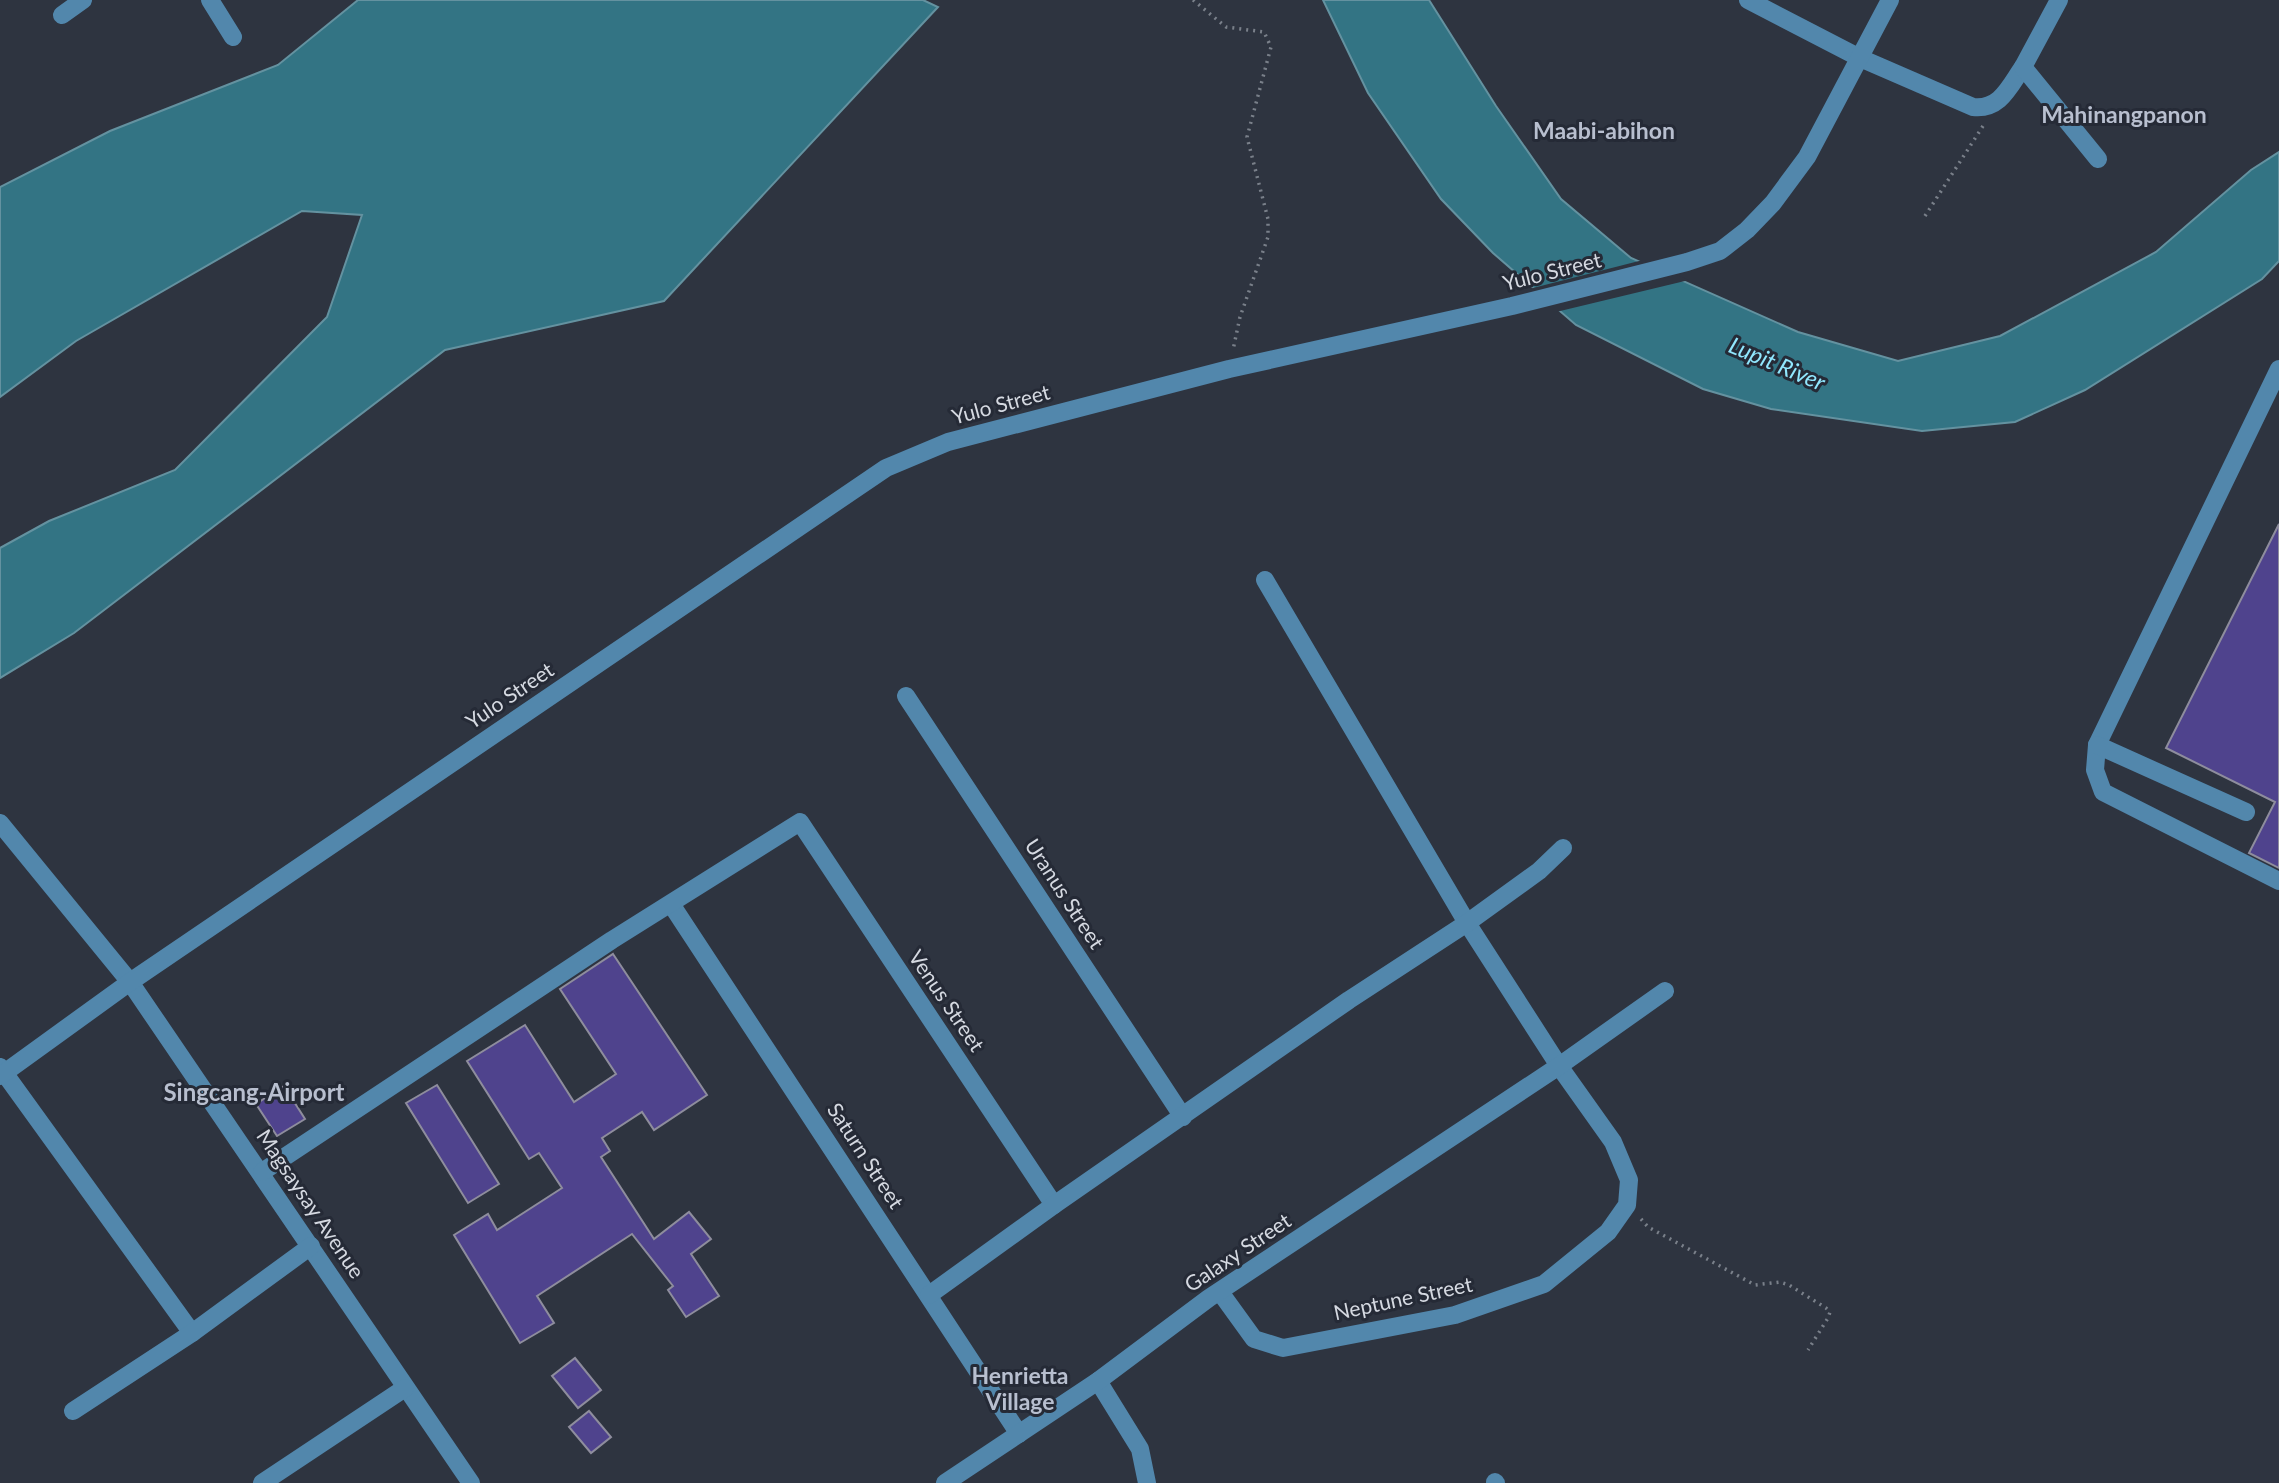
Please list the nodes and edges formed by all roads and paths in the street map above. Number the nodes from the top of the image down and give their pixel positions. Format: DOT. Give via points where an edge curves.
graph roads {
  1 [pos="83,0"];
  2 [pos="210,0"];
  3 [pos="1194,0"];
  4 [pos="1748,0"];
  5 [pos="1891,0"];
  6 [pos="2059,0"];
  7 [pos="62,15"];
  8 [pos="233,37"];
  9 [pos="1860,58"];
  10 [pos="2023,67"];
  11 [pos="1998,103"];
  12 [pos="2098,159"];
  13 [pos="1925,216"];
  14 [pos="1229,369"];
  15 [pos="2279,369"];
  16 [pos="1265,580"];
  17 [pos="906,696"];
  18 [pos="2097,745"];
  19 [pos="2246,812"];
  20 [pos="0,823"];
  21 [pos="1563,848"];
  22 [pos="2279,881"];
  23 [pos="671,904"];
  24 [pos="1467,923"];
  25 [pos="130,982"];
  26 [pos="1665,991"];
  27 [pos="1559,1066"];
  28 [pos="1,1072"];
  29 [pos="1184,1117"];
  30 [pos="262,1172"];
  31 [pos="1054,1205"];
  32 [pos="1648,1227"];
  33 [pos="310,1247"];
  34 [pos="1220,1292"];
  35 [pos="929,1295"];
  36 [pos="192,1333"];
  37 [pos="1808,1350"];
  38 [pos="1098,1381"];
  39 [pos="405,1388"];
  40 [pos="73,1411"];
  41 [pos="1019,1434"];
  42 [pos="262,1483"];
  43 [pos="471,1483"];
  44 [pos="946,1483"];
  45 [pos="1147,1483"];
  1 -- 7 [label="street"];
  2 -- 8 [label="street"];
  3 -- 14 [label="path" via="1226,27 1264,32 1271,47 1247,137 1263,196 1268,237 1240,317"];
  4 -- 9 [label="street"];
  5 -- 9 [label="street, Yulo Street"];
  6 -- 10 [label="street"];
  9 -- 11 [label="street" via="1973,107"];
  9 -- 14 [label="street, Yulo Street" via="1807,157 1773,203 1720,251 1532,300"];
  10 -- 11 [label="street"];
  10 -- 12 [label="street"];
  11 -- 13 [label="path"];
  14 -- 25 [label="street, Yulo Street" via="948,442 886,468"];
  15 -- 18 [label="street"];
  16 -- 24 [label="street"];
  17 -- 29 [label="street, Uranus Street"];
  18 -- 19 [label="street"];
  18 -- 22 [label="street" via="2095,771 2103,792"];
  20 -- 25 [label="street, Magsaysay Avenue"];
  21 -- 24 [label="street"];
  23 -- 30 [label="street"];
  23 -- 31 [label="street, Venus Street" via="800,822"];
  23 -- 35 [label="street, Saturn Street"];
  24 -- 27 [label="street"];
  24 -- 29 [label="street"];
  25 -- 28 [label="street, Yulo Street"];
  25 -- 30 [label="street, Magsaysay Avenue"];
  26 -- 27 [label="street, Galaxy Street"];
  27 -- 34 [label="street, Galaxy Street"];
  27 -- 34 [label="street, Neptune Street" via="1612,1142 1629,1180 1627,1205 1608,1232 1544,1284 1455,1315 1283,1348 1254,1339"];
  28 -- 36 [label="street"];
  29 -- 31 [label="street"];
  30 -- 33 [label="street, Magsaysay Avenue"];
  31 -- 35 [label="street"];
  32 -- 37 [label="path" via="1755,1285 1780,1282 1826,1308 1828,1318"];
  33 -- 36 [label="street"];
  33 -- 39 [label="street, Magsaysay Avenue"];
  34 -- 38 [label="street, Galaxy Street"];
  35 -- 41 [label="street, Saturn Street"];
  36 -- 40 [label="street"];
  38 -- 41 [label="street, Galaxy Street"];
  38 -- 45 [label="street" via="1140,1449"];
  39 -- 42 [label="street"];
  39 -- 43 [label="street, Magsaysay Avenue"];
  41 -- 44 [label="street, Galaxy Street"];
}
